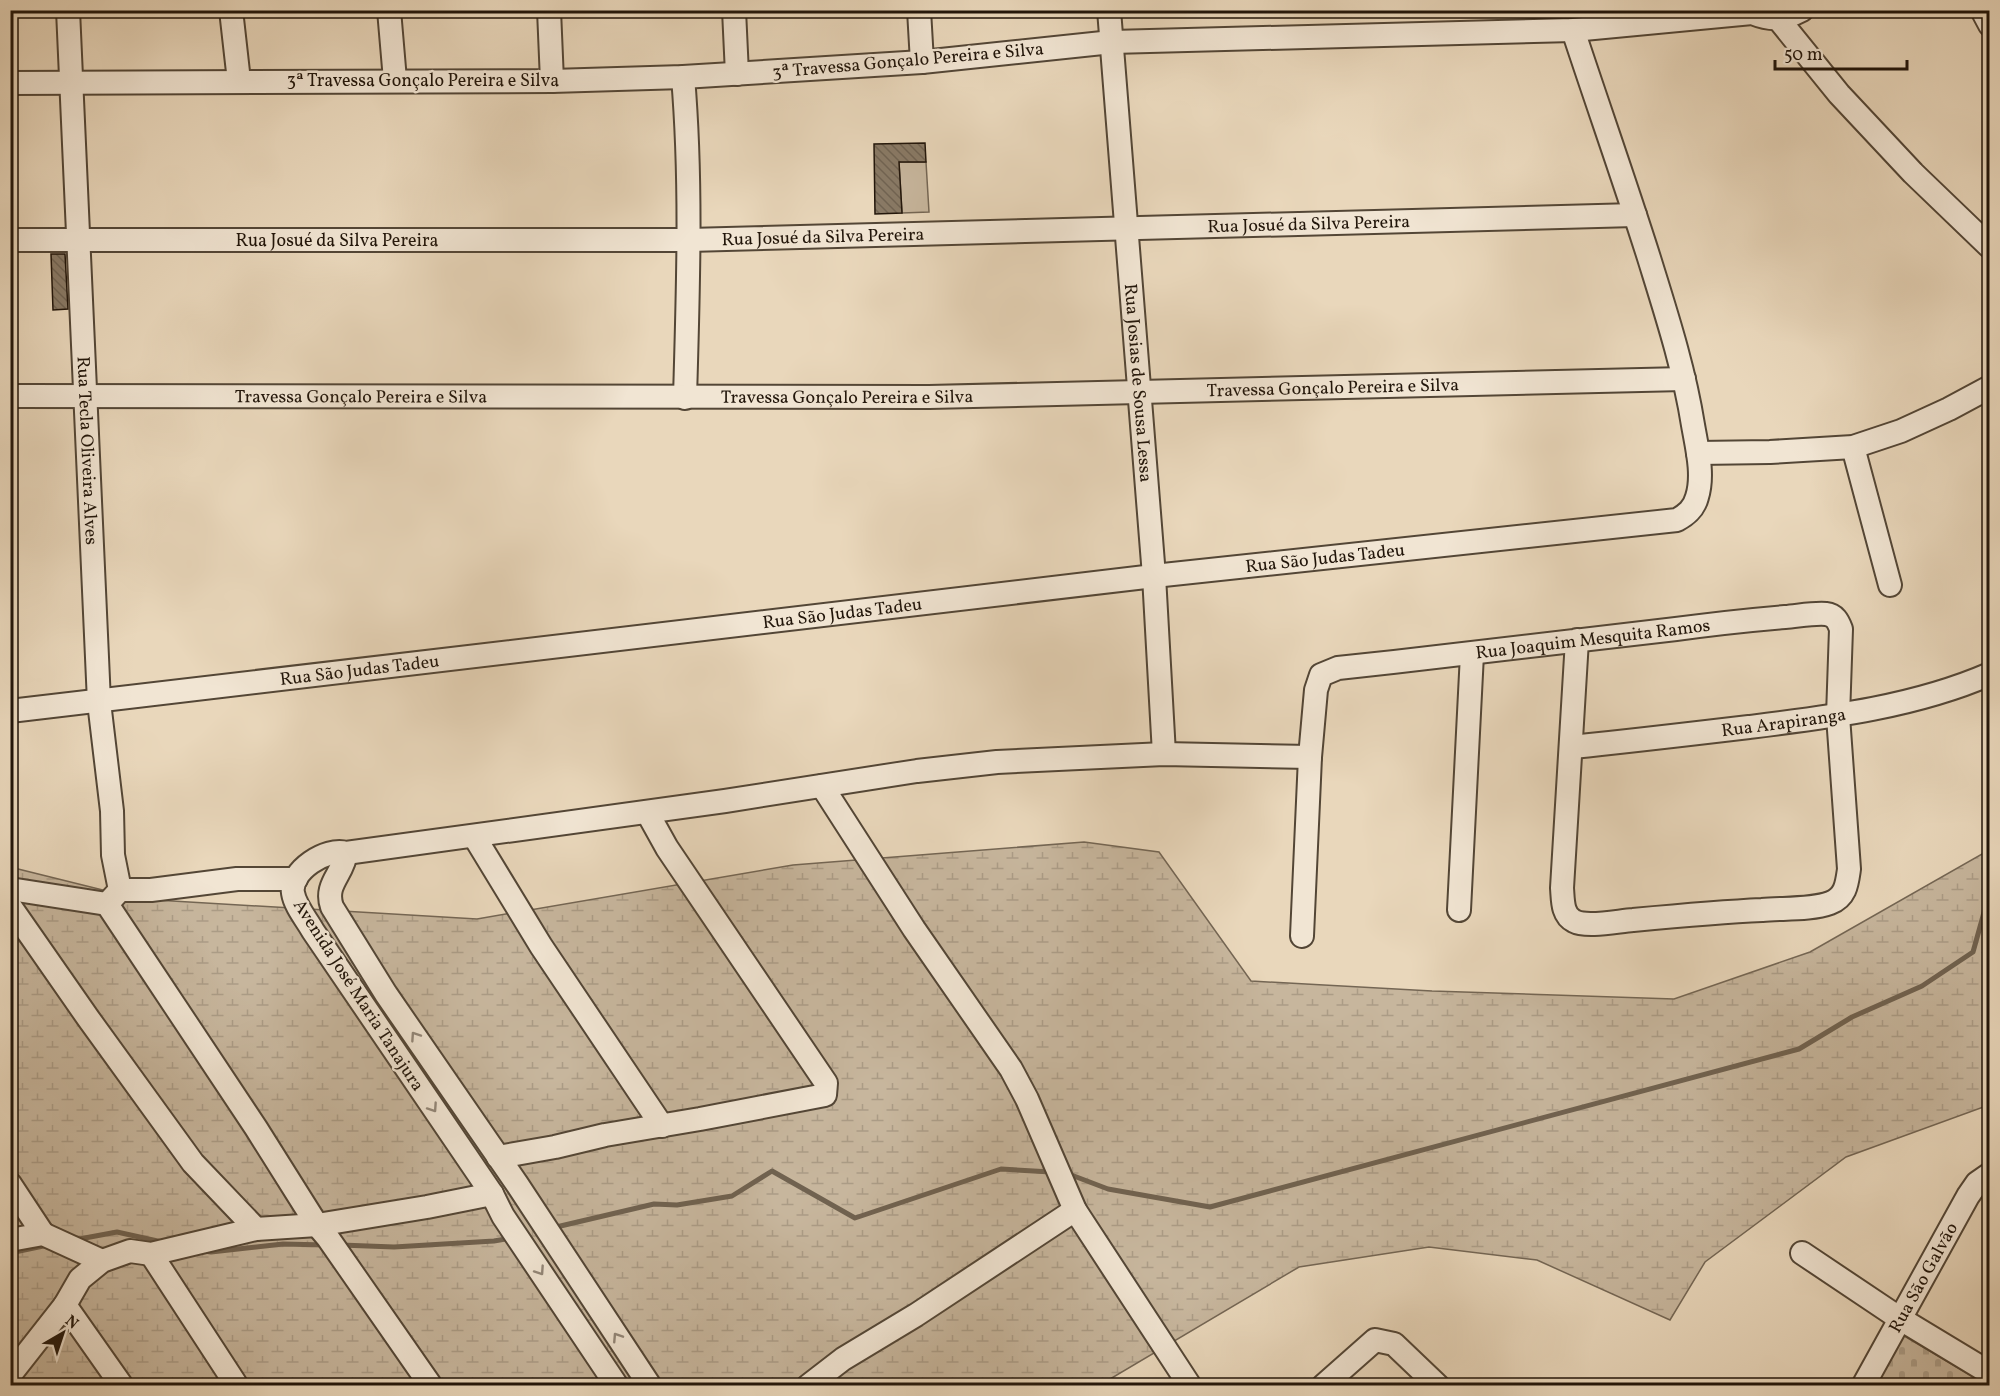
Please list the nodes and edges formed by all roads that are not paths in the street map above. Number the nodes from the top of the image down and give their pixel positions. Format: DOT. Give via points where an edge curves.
graph roads {
  1 [pos="68,10"];
  2 [pos="231,10"];
  3 [pos="389,10"];
  4 [pos="549,10"];
  5 [pos="734,10"];
  6 [pos="920,10"];
  7 [pos="1109,10"];
  8 [pos="1802,10"];
  9 [pos="1982,10"];
  10 [pos="1774,15"];
  11 [pos="1989,25"];
  12 [pos="1573,30"];
  13 [pos="1112,42"];
  14 [pos="922,62"];
  15 [pos="737,74"];
  16 [pos="683,77"];
  17 [pos="395,80"];
  18 [pos="239,81"];
  19 [pos="552,81"];
  20 [pos="71,82"];
  21 [pos="10,83"];
  22 [pos="1635,215"];
  23 [pos="1127,229"];
  24 [pos="10,240"];
  25 [pos="689,240"];
  26 [pos="78,241"];
  27 [pos="1989,247"];
  28 [pos="1684,380"];
  29 [pos="1989,387"];
  30 [pos="1139,393"];
  31 [pos="10,396"];
  32 [pos="85,396"];
  33 [pos="685,398"];
  34 [pos="1852,447"];
  35 [pos="1698,453"];
  36 [pos="1154,576"];
  37 [pos="1890,585"];
  38 [pos="1578,640"];
  39 [pos="1472,654"];
  40 [pos="1989,675"];
  41 [pos="99,702"];
  42 [pos="10,711"];
  43 [pos="1838,716"];
  44 [pos="1572,747"];
  45 [pos="1164,754"];
  46 [pos="1310,757"];
  47 [pos="822,786"];
  48 [pos="647,812"];
  49 [pos="474,836"];
  50 [pos="346,853"];
  51 [pos="296,879"];
  52 [pos="10,889"];
  53 [pos="113,897"];
  54 [pos="10,906"];
  55 [pos="1459,910"];
  56 [pos="1302,936"];
  57 [pos="386,994"];
  58 [pos="365,1008"];
  59 [pos="662,1126"];
  60 [pos="498,1157"];
  61 [pos="1989,1174"];
  62 [pos="10,1184"];
  63 [pos="492,1194"];
  64 [pos="1075,1210"];
  65 [pos="317,1225"];
  66 [pos="256,1229"];
  67 [pos="43,1234"];
  68 [pos="10,1240"];
  69 [pos="1802,1253"];
  70 [pos="151,1254"];
  71 [pos="102,1261"];
  72 [pos="65,1305"];
  73 [pos="1899,1318"];
  74 [pos="1989,1373"];
  75 [pos="10,1375"];
  76 [pos="122,1386"];
  77 [pos="237,1386"];
  78 [pos="430,1386"];
  79 [pos="617,1386"];
  80 [pos="650,1386"];
  81 [pos="808,1386"];
  82 [pos="1190,1386"];
  83 [pos="1323,1386"];
  84 [pos="1438,1386"];
  85 [pos="1863,1386"];
  1 -- 20 [label="street, Rua Tecla Oliveira Alves"];
  2 -- 18 [label="street"];
  3 -- 17 [label="street"];
  4 -- 19 [label="street"];
  5 -- 15 [label="street"];
  6 -- 14 [label="street"];
  7 -- 13 [label="street, Rua Josias de Sousa Lessa"];
  8 -- 10 [label="street"];
  9 -- 11 [label="street"];
  10 -- 12 [label="street, 3ª Travessa Gonçalo Pereira e Silva" via="1767,19 1752,14"];
  10 -- 27 [label="street" via="1839,94"];
  12 -- 13 [label="street, 3ª Travessa Gonçalo Pereira e Silva"];
  12 -- 22 [label="street"];
  13 -- 14 [label="street, 3ª Travessa Gonçalo Pereira e Silva"];
  13 -- 23 [label="street, Rua Josias de Sousa Lessa"];
  14 -- 15 [label="street, 3ª Travessa Gonçalo Pereira e Silva"];
  15 -- 16 [label="street, 3ª Travessa Gonçalo Pereira e Silva"];
  16 -- 19 [label="street, 3ª Travessa Gonçalo Pereira e Silva"];
  16 -- 25 [label="street"];
  17 -- 18 [label="street, 3ª Travessa Gonçalo Pereira e Silva"];
  17 -- 19 [label="street, 3ª Travessa Gonçalo Pereira e Silva"];
  18 -- 20 [label="street, 3ª Travessa Gonçalo Pereira e Silva"];
  20 -- 21 [label="street, 3ª Travessa Gonçalo Pereira e Silva"];
  20 -- 26 [label="street, Rua Tecla Oliveira Alves"];
  22 -- 23 [label="street, Rua Josué da Silva Pereira"];
  22 -- 28 [label="street"];
  23 -- 25 [label="street, Rua Josué da Silva Pereira"];
  23 -- 30 [label="street, Rua Josias de Sousa Lessa"];
  24 -- 26 [label="street, Rua Josué da Silva Pereira"];
  25 -- 26 [label="street, Rua Josué da Silva Pereira"];
  25 -- 33 [label="street"];
  26 -- 32 [label="street, Rua Tecla Oliveira Alves"];
  28 -- 30 [label="street, Travessa Gonçalo Pereira e Silva"];
  28 -- 35 [label="street"];
  29 -- 34 [label="street" via="1901,431"];
  30 -- 33 [label="street, Travessa Gonçalo Pereira e Silva"];
  30 -- 36 [label="street, Rua Josias de Sousa Lessa"];
  31 -- 32 [label="street, Travessa Gonçalo Pereira e Silva"];
  32 -- 33 [label="street, Travessa Gonçalo Pereira e Silva"];
  32 -- 41 [label="street, Rua Tecla Oliveira Alves"];
  34 -- 35 [label="street"];
  34 -- 37 [label="street"];
  35 -- 36 [label="street, Rua São Judas Tadeu" via="1698,496 1687,514 1677,520"];
  36 -- 41 [label="street, Rua São Judas Tadeu"];
  36 -- 45 [label="street, Rua Josias de Sousa Lessa"];
  38 -- 39 [label="street, Rua Joaquim Mesquita Ramos"];
  38 -- 43 [label="street, Rua Joaquim Mesquita Ramos" via="1826,614 1834,617 1841,629"];
  38 -- 44 [label="street"];
  39 -- 46 [label="street, Rua Joaquim Mesquita Ramos" via="1338,668 1321,675"];
  39 -- 55 [label="street"];
  40 -- 43 [label="street, Rua Arapiranga" via="1921,697"];
  41 -- 42 [label="street, Rua São Judas Tadeu"];
  41 -- 53 [label="street, Rua Tecla Oliveira Alves" via="112,811"];
  43 -- 44 [label="street, Rua Arapiranga"];
  43 -- 44 [label="street" via="1849,869 1846,888 1830,903 1804,908 1599,923 1573,921 1565,912 1562,888"];
  45 -- 46 [label="street"];
  45 -- 47 [label="street" via="996,762"];
  46 -- 56 [label="street"];
  47 -- 48 [label="street"];
  47 -- 64 [label="street" via="1011,1069"];
  48 -- 49 [label="street"];
  48 -- 59 [label="street" via="667,848 826,1083 825,1095"];
  49 -- 50 [label="street"];
  49 -- 59 [label="street" via="541,946"];
  50 -- 51 [label="street, Avenida José Maria Tanajura" via="322,855"];
  50 -- 57 [label="street, Avenida José Maria Tanajura" via="329,899"];
  51 -- 53 [label="street" via="237,879"];
  51 -- 58 [label="street, Avenida José Maria Tanajura" via="293,894 297,903"];
  52 -- 53 [label="street"];
  53 -- 65 [label="street"];
  54 -- 66 [label="street" via="193,1163"];
  57 -- 58 [label="street"];
  60 -- 57 [label="street, Avenida José Maria Tanajura, one-way"];
  58 -- 63 [label="street, Avenida José Maria Tanajura, one-way"];
  59 -- 60 [label="street"];
  80 -- 60 [label="street, Avenida José Maria Tanajura, one-way"];
  61 -- 73 [label="street, Rua São Galvão" via="1968,1196"];
  62 -- 67 [label="street"];
  63 -- 65 [label="street"];
  63 -- 79 [label="street, Avenida José Maria Tanajura, one-way"];
  64 -- 81 [label="street" via="843,1359"];
  64 -- 82 [label="street"];
  65 -- 66 [label="street"];
  65 -- 78 [label="street"];
  66 -- 70 [label="street"];
  67 -- 68 [label="street"];
  67 -- 71 [label="street"];
  69 -- 73 [label="street"];
  70 -- 71 [label="street" via="130,1251"];
  70 -- 77 [label="street"];
  71 -- 72 [label="street" via="80,1279"];
  72 -- 75 [label="street"];
  72 -- 76 [label="street"];
  73 -- 74 [label="street"];
  73 -- 85 [label="street, Rua São Galvão"];
  83 -- 84 [label="street" via="1375,1340 1394,1344"];
}
